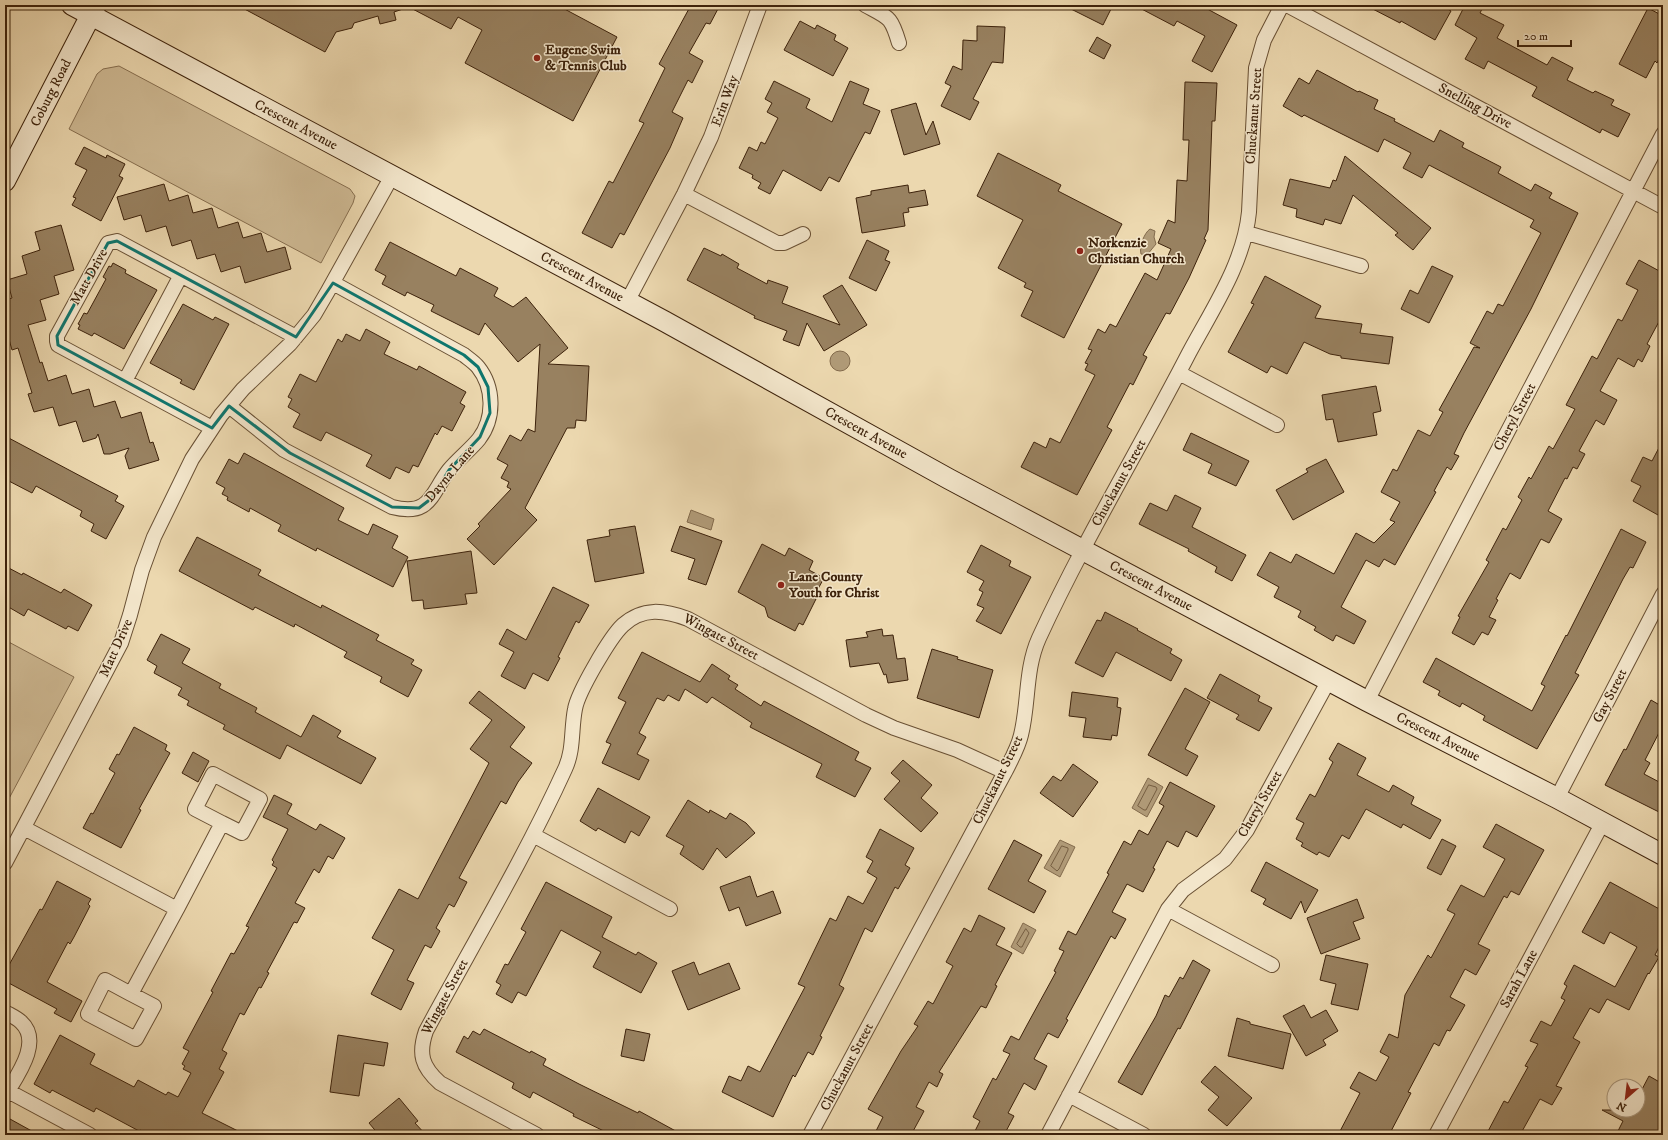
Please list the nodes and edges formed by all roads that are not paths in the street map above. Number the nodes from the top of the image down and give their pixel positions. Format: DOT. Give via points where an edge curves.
graph roads {
  1 [pos="72,5"];
  2 [pos="760,5"];
  3 [pos="865,5"];
  4 [pos="1282,5"];
  5 [pos="1287,5"];
  6 [pos="94,10"];
  7 [pos="899,43"];
  8 [pos="1663,134"];
  9 [pos="392,176"];
  10 [pos="5,181"];
  11 [pos="1633,191"];
  12 [pos="684,194"];
  13 [pos="1663,207"];
  14 [pos="1246,233"];
  15 [pos="803,234"];
  16 [pos="1360,266"];
  17 [pos="181,275"];
  18 [pos="333,283"];
  19 [pos="627,302"];
  20 [pos="296,337"];
  21 [pos="1179,373"];
  22 [pos="125,381"];
  23 [pos="229,406"];
  24 [pos="1277,425"];
  25 [pos="212,428"];
  26 [pos="1083,550"];
  27 [pos="1663,594"];
  28 [pos="1329,680"];
  29 [pos="1367,701"];
  30 [pos="1005,772"];
  31 [pos="1557,798"];
  32 [pos="1603,822"];
  33 [pos="222,823"];
  34 [pos="24,828"];
  35 [pos="533,835"];
  36 [pos="1663,855"];
  37 [pos="5,863"];
  38 [pos="176,909"];
  39 [pos="670,909"];
  40 [pos="1168,909"];
  41 [pos="1272,965"];
  42 [pos="132,994"];
  43 [pos="5,1012"];
  44 [pos="6,1094"];
  45 [pos="1069,1095"];
  46 [pos="90,1135"];
  47 [pos="537,1135"];
  48 [pos="810,1135"];
  49 [pos="1048,1135"];
  50 [pos="1144,1135"];
  51 [pos="1436,1135"];
  1 -- 6 [label="street, Crescent Avenue"];
  2 -- 12 [label="street, Erin Way" via="718,121"];
  3 -- 7 [label="street" via="892,22"];
  4 -- 14 [label="street, Chuckanut Street" via="1264,40 1256,68"];
  5 -- 11 [label="street, Snelling Drive"];
  6 -- 9 [label="street, Crescent Avenue"];
  6 -- 10 [label="street, Coburg Road"];
  8 -- 11 [label="street, Cheryl Street"];
  9 -- 18 [label="street, Matt Drive"];
  9 -- 19 [label="street, Crescent Avenue"];
  11 -- 13 [label="street, Snelling Drive"];
  11 -- 29 [label="street, Cheryl Street"];
  12 -- 15 [label="street" via="777,242 784,243"];
  12 -- 19 [label="street, Erin Way"];
  14 -- 16 [label="street"];
  14 -- 21 [label="street, Chuckanut Street" via="1235,266"];
  17 -- 20 [label="street, Matt Drive"];
  17 -- 22 [label="street"];
  17 -- 22 [label="street, Matt Drive" via="117,241 108,243 57,336 62,348"];
  18 -- 20 [label="street, Matt Drive" via="318,309"];
  18 -- 23 [label="street, Dayna Lane" via="464,355 478,367 488,386 491,404 484,430 476,443 449,470 432,498 419,508 392,508 284,450"];
  19 -- 26 [label="street, Crescent Avenue"];
  20 -- 23 [label="street, Matt Drive"];
  21 -- 24 [label="street"];
  21 -- 26 [label="street, Chuckanut Street"];
  22 -- 25 [label="street, Matt Drive"];
  23 -- 25 [label="street, Matt Drive"];
  25 -- 34 [label="street, Matt Drive" via="192,458 155,532 118,650"];
  26 -- 28 [label="street, Crescent Avenue"];
  26 -- 30 [label="street, Chuckanut Street" via="1034,650 1021,736"];
  27 -- 31 [label="street, Gay Street"];
  28 -- 29 [label="street, Crescent Avenue"];
  28 -- 40 [label="street, Cheryl Street" via="1247,830 1225,859 1183,890"];
  29 -- 31 [label="street, Crescent Avenue"];
  30 -- 35 [label="street, Wingate Street" via="957,750 866,716 688,619 664,612 652,612 633,618 615,634 579,696 574,710 569,759"];
  30 -- 48 [label="street, Chuckanut Street"];
  31 -- 32 [label="street, Crescent Avenue"];
  32 -- 36 [label="street, Crescent Avenue"];
  32 -- 51 [label="street, Sarah Lane"];
  33 -- 33 [label="street" via="242,833 260,799 213,774 195,809"];
  33 -- 38 [label="street"];
  34 -- 37 [label="street, Matt Drive"];
  34 -- 38 [label="street"];
  35 -- 39 [label="street"];
  35 -- 47 [label="street, Wingate Street" via="426,1031 422,1056 431,1075 440,1083"];
  38 -- 42 [label="street"];
  40 -- 41 [label="street"];
  40 -- 45 [label="street, Cheryl Street"];
  42 -- 42 [label="street" via="105,980 88,1014 136,1039 154,1006"];
  43 -- 44 [label="street" via="21,1022 30,1038 27,1056"];
  44 -- 46 [label="street"];
  45 -- 49 [label="street, Cheryl Street"];
  45 -- 50 [label="street"];
}
